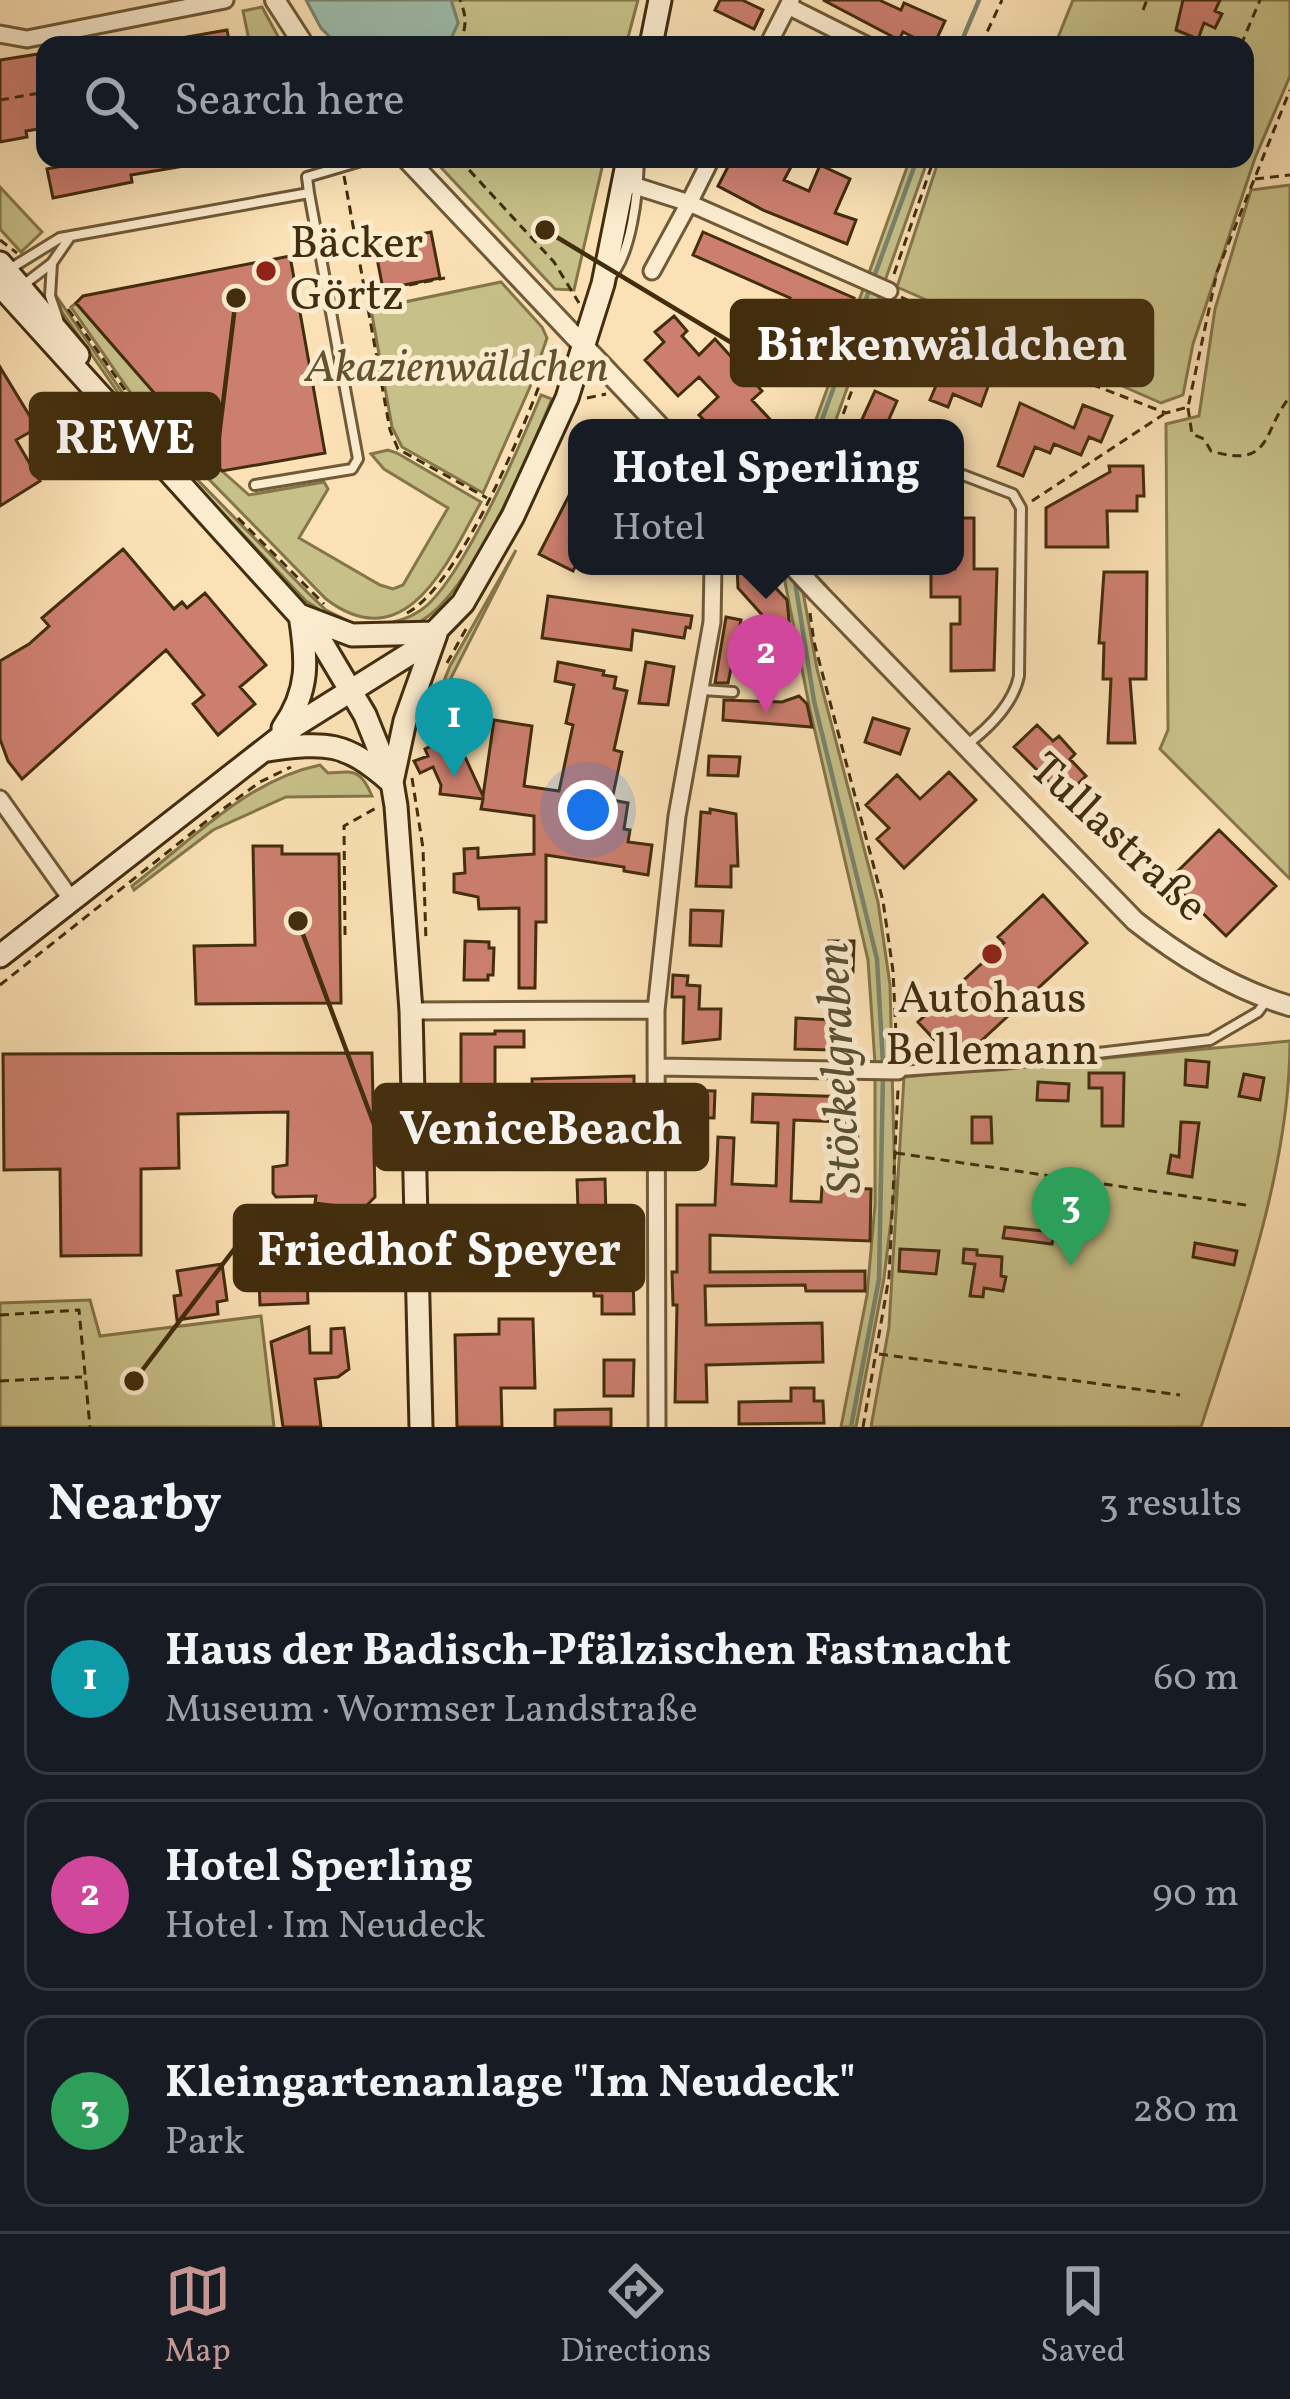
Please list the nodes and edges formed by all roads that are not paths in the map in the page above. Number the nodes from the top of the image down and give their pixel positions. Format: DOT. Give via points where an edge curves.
graph roads {
  1 [pos="224,0"];
  2 [pos="274,0"];
  3 [pos="661,0"];
  4 [pos="790,3"];
  5 [pos="174,5"];
  6 [pos="0,34"];
  7 [pos="40,36"];
  8 [pos="298,36"];
  9 [pos="653,36"];
  10 [pos="773,36"];
  11 [pos="850,36"];
  12 [pos="36,37"];
  13 [pos="347,168"];
  14 [pos="415,168"];
  15 [pos="706,168"];
  16 [pos="628,170"];
  17 [pos="309,193"];
  18 [pos="689,203"];
  19 [pos="70,236"];
  20 [pos="52,263"];
  21 [pos="652,272"];
  22 [pos="9,277"];
  23 [pos="885,288"];
  24 [pos="68,342"];
  25 [pos="584,348"];
  26 [pos="652,419"];
  27 [pos="150,452"];
  28 [pos="964,475"];
  29 [pos="255,485"];
  30 [pos="713,575"];
  31 [pos="799,575"];
  32 [pos="300,614"];
  33 [pos="436,633"];
  34 [pos="352,690"];
  35 [pos="702,690"];
  36 [pos="733,692"];
  37 [pos="964,747"];
  38 [pos="262,750"];
  39 [pos="384,789"];
  40 [pos="0,799"];
  41 [pos="71,899"];
  42 [pos="0,956"];
  43 [pos="1267,999"];
  44 [pos="1290,1006"];
  45 [pos="656,1010"];
  46 [pos="411,1011"];
  47 [pos="658,1067"];
  48 [pos="896,1071"];
  49 [pos="421,1427"];
  50 [pos="657,1427"];
  1 -- 5 [label="street"];
  2 -- 8 [label="street"];
  3 -- 9 [label="main road"];
  4 -- 10 [label="street"];
  4 -- 11 [label="street"];
  5 -- 7 [label="street"];
  6 -- 12 [label="street"];
  13 -- 17 [label="lane" via="307,177"];
  14 -- 25 [label="street"];
  15 -- 18 [label="street"];
  16 -- 18 [label="street"];
  16 -- 25 [label="main road"];
  17 -- 19 [label="lane"];
  17 -- 29 [label="lane" via="358,459 352,469"];
  18 -- 21 [label="street"];
  18 -- 23 [label="street"];
  19 -- 20 [label="lane"];
  19 -- 22 [label="lane"];
  20 -- 22 [label="lane"];
  20 -- 24 [label="lane" via="50,285"];
  22 -- 24 [label="main road"];
  22 -- 27 [label="main road"];
  24 -- 27 [label="main road"];
  25 -- 26 [label="street"];
  25 -- 33 [label="main road" via="513,516 463,603"];
  27 -- 32 [label="main road"];
  28 -- 37 [label="lane, Tullastraße" via="1013,494 1021,508 1016,692"];
  30 -- 35 [label="street"];
  31 -- 37 [label="street, Tullastraße, bridge"];
  32 -- 33 [label="main road" via="352,635"];
  32 -- 34 [label="main road"];
  32 -- 38 [label="main road" via="307,680 297,708"];
  33 -- 34 [label="main road"];
  33 -- 39 [label="main road"];
  34 -- 38 [label="main road"];
  34 -- 39 [label="main road"];
  35 -- 36 [label="lane"];
  35 -- 45 [label="street" via="677,816"];
  37 -- 43 [label="street, Tullastraße" via="1135,921 1194,964"];
  38 -- 39 [label="main road" via="338,746"];
  38 -- 41 [label="main road"];
  39 -- 46 [label="main road" via="405,889"];
  40 -- 41 [label="street"];
  41 -- 42 [label="main road"];
  43 -- 44 [label="street, Tullastraße"];
  43 -- 48 [label="lane" via="1210,1040"];
  45 -- 46 [label="street"];
  45 -- 47 [label="street"];
  46 -- 49 [label="main road"];
  47 -- 48 [label="street"];
  47 -- 50 [label="street"];
}
